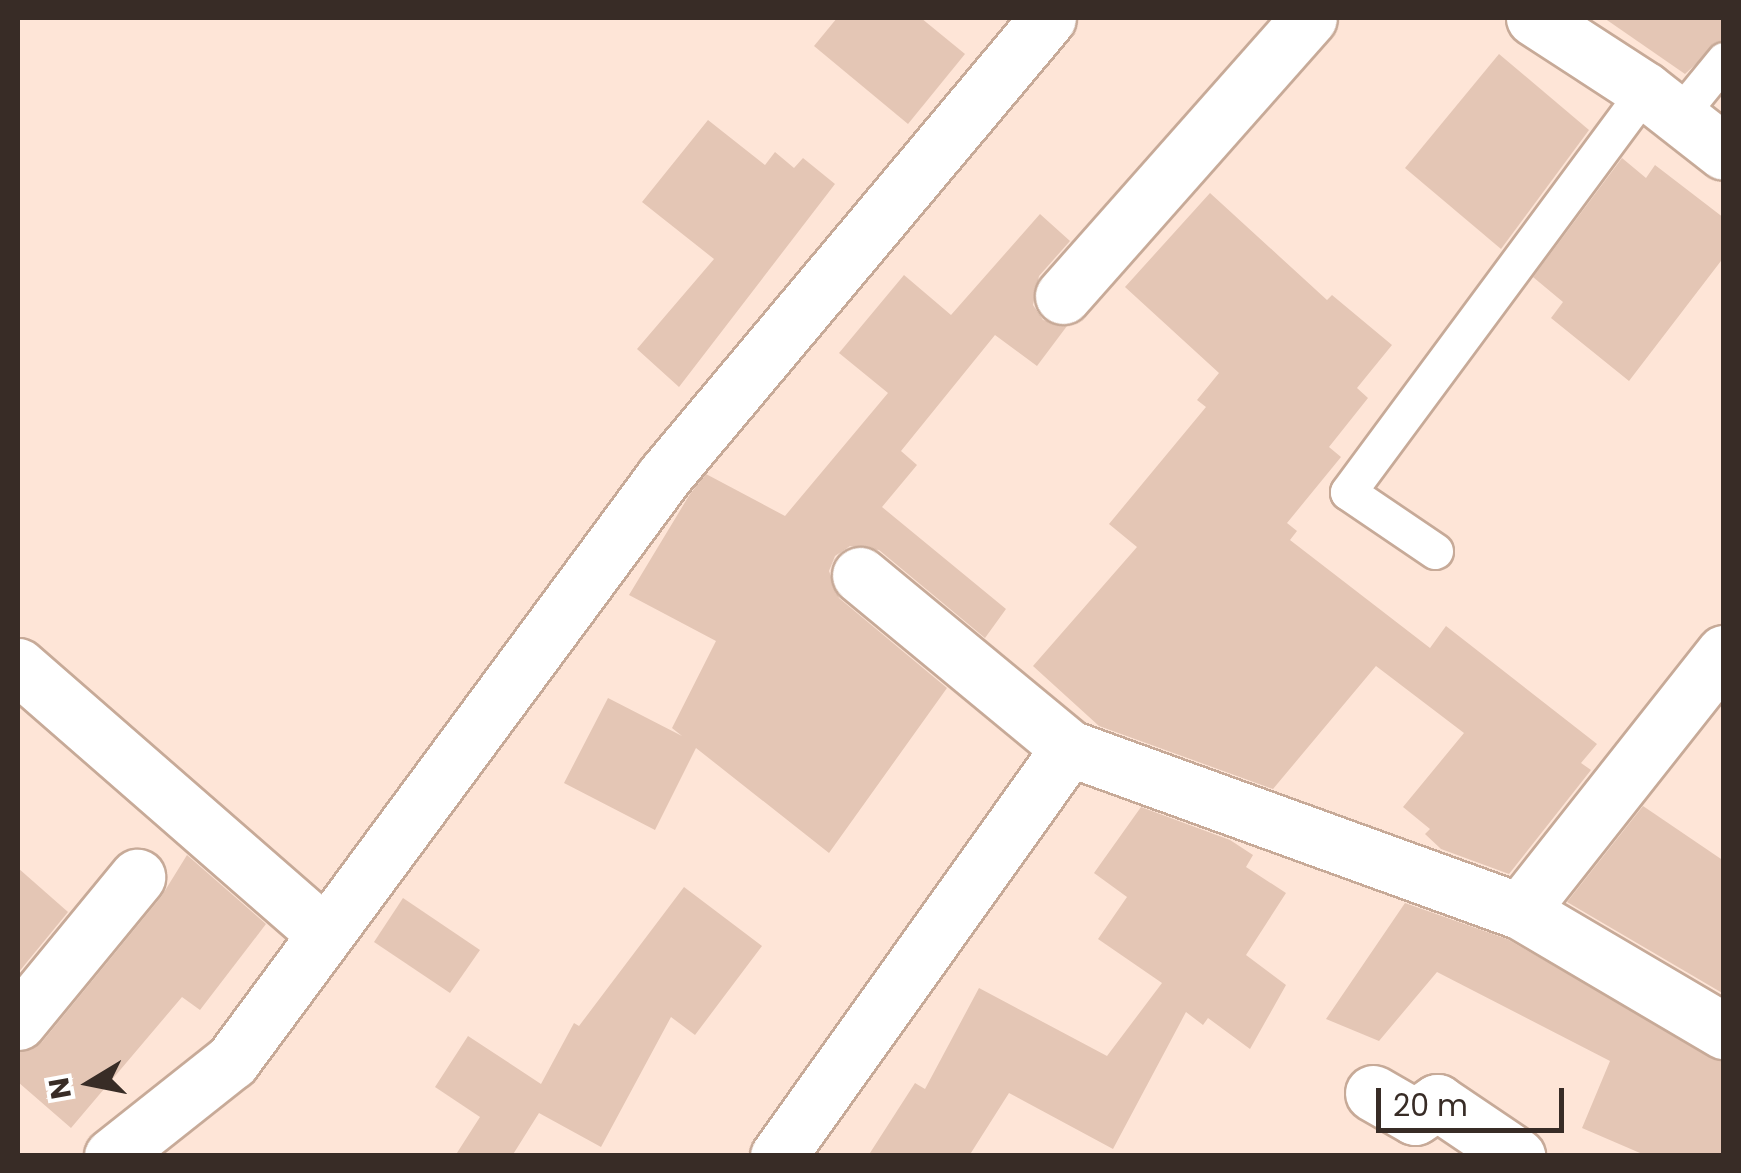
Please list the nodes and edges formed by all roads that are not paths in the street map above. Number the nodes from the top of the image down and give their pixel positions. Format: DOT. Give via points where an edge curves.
graph roads {
  1 [pos="1048,18"];
  2 [pos="1309,18"];
  3 [pos="1534,18"];
  4 [pos="1724,60"];
  5 [pos="1662,102"];
  6 [pos="1724,152"];
  7 [pos="1062,296"];
  8 [pos="1435,551"];
  9 [pos="860,575"];
  10 [pos="1724,653"];
  11 [pos="18,666"];
  12 [pos="1070,748"];
  13 [pos="137,877"];
  14 [pos="1520,911"];
  15 [pos="324,934"];
  16 [pos="18,1022"];
  17 [pos="1724,1031"];
  18 [pos="1373,1093"];
  19 [pos="112,1156"];
  20 [pos="778,1156"];
  21 [pos="1517,1156"];
  1 -- 15 [label="street" via="665,475"];
  2 -- 7 [label="street"];
  3 -- 5 [label="street"];
  4 -- 5 [label="lane"];
  5 -- 6 [label="street"];
  5 -- 8 [label="lane" via="1348,492"];
  9 -- 12 [label="street"];
  10 -- 14 [label="street"];
  11 -- 15 [label="street"];
  12 -- 14 [label="street"];
  12 -- 20 [label="street"];
  13 -- 16 [label="street"];
  14 -- 17 [label="street"];
  15 -- 19 [label="street" via="232,1061"];
  18 -- 21 [label="street" via="1416,1117 1437,1102"];
}
